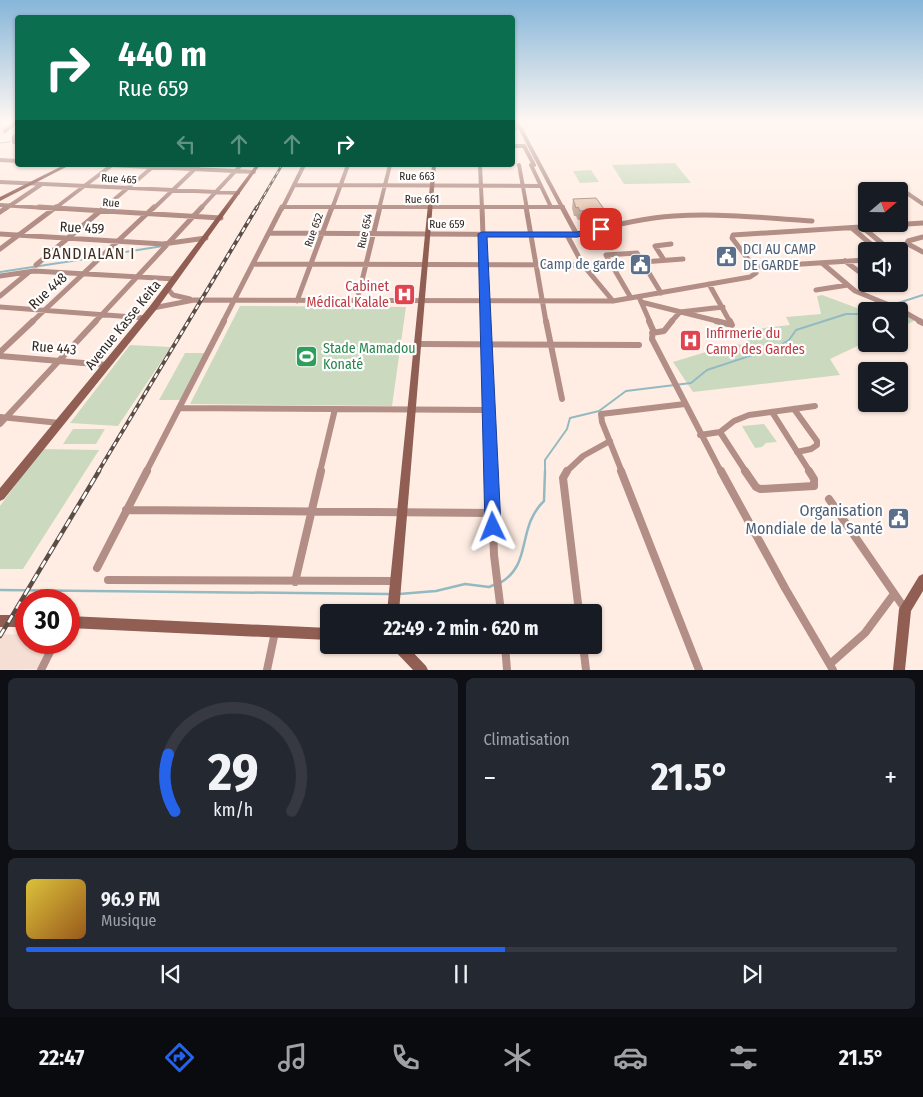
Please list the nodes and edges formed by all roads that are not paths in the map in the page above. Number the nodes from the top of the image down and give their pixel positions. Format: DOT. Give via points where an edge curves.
graph roads {
  1 [pos="527,153"];
  2 [pos="534,153"];
  3 [pos="0,160"];
  4 [pos="15,161"];
  5 [pos="516,165"];
  6 [pos="532,165"];
  7 [pos="540,165"];
  8 [pos="64,167"];
  9 [pos="109,167"];
  10 [pos="153,167"];
  11 [pos="197,167"];
  12 [pos="239,167"];
  13 [pos="303,167"];
  14 [pos="347,167"];
  15 [pos="390,167"];
  16 [pos="434,167"];
  17 [pos="480,167"];
  18 [pos="256,168"];
  19 [pos="236,171"];
  20 [pos="0,182"];
  21 [pos="32,183"];
  22 [pos="42,184"];
  23 [pos="294,185"];
  24 [pos="341,185"];
  25 [pos="385,185"];
  26 [pos="432,185"];
  27 [pos="480,185"];
  28 [pos="85,186"];
  29 [pos="522,186"];
  30 [pos="541,186"];
  31 [pos="128,188"];
  32 [pos="172,190"];
  33 [pos="216,192"];
  34 [pos="238,193"];
  35 [pos="908,194"];
  36 [pos="0,199"];
  37 [pos="923,204"];
  38 [pos="0,206"];
  39 [pos="9,206"];
  40 [pos="282,207"];
  41 [pos="551,207"];
  42 [pos="563,207"];
  43 [pos="54,208"];
  44 [pos="332,208"];
  45 [pos="379,208"];
  46 [pos="430,208"];
  47 [pos="481,208"];
  48 [pos="526,208"];
  49 [pos="100,211"];
  50 [pos="703,211"];
  51 [pos="0,212"];
  52 [pos="147,214"];
  53 [pos="194,216"];
  54 [pos="684,216"];
  55 [pos="221,218"];
  56 [pos="812,221"];
  57 [pos="923,223"];
  58 [pos="908,224"];
  59 [pos="858,226"];
  60 [pos="853,229"];
  61 [pos="868,232"];
  62 [pos="269,233"];
  63 [pos="0,234"];
  64 [pos="322,234"];
  65 [pos="373,234"];
  66 [pos="428,234"];
  67 [pos="482,234"];
  68 [pos="19,235"];
  69 [pos="531,235"];
  70 [pos="566,235"];
  71 [pos="577,235"];
  72 [pos="923,237"];
  73 [pos="68,238"];
  74 [pos="206,238"];
  75 [pos="118,241"];
  76 [pos="868,242"];
  77 [pos="880,242"];
  78 [pos="908,242"];
  79 [pos="167,244"];
  80 [pos="671,244"];
  81 [pos="908,244"];
  82 [pos="0,249"];
  83 [pos="922,251"];
  84 [pos="683,259"];
  85 [pos="664,260"];
  86 [pos="845,261"];
  87 [pos="858,261"];
  88 [pos="643,262"];
  89 [pos="822,263"];
  90 [pos="253,264"];
  91 [pos="311,264"];
  92 [pos="366,264"];
  93 [pos="425,264"];
  94 [pos="36,265"];
  95 [pos="483,265"];
  96 [pos="536,265"];
  97 [pos="583,265"];
  98 [pos="754,267"];
  99 [pos="30,271"];
  100 [pos="858,271"];
  101 [pos="83,274"];
  102 [pos="0,276"];
  103 [pos="137,277"];
  104 [pos="175,279"];
  105 [pos="709,284"];
  106 [pos="848,285"];
  107 [pos="168,288"];
  108 [pos="816,290"];
  109 [pos="661,293"];
  110 [pos="0,296"];
  111 [pos="631,298"];
  112 [pos="640,299"];
  113 [pos="194,300"];
  114 [pos="234,301"];
  115 [pos="297,301"];
  116 [pos="357,301"];
  117 [pos="613,301"];
  118 [pos="422,302"];
  119 [pos="485,302"];
  120 [pos="543,302"];
  121 [pos="0,307"];
  122 [pos="723,307"];
  123 [pos="153,308"];
  124 [pos="44,310"];
  125 [pos="680,312"];
  126 [pos="102,314"];
  127 [pos="146,318"];
  128 [pos="923,322"];
  129 [pos="652,333"];
  130 [pos="418,344"];
  131 [pos="486,344"];
  132 [pos="550,345"];
  133 [pos="639,345"];
  134 [pos="0,352"];
  135 [pos="0,356"];
  136 [pos="59,361"];
  137 [pos="107,365"];
  138 [pos="562,398"];
  139 [pos="684,404"];
  140 [pos="815,406"];
  141 [pos="179,408"];
  142 [pos="335,408"];
  143 [pos="412,409"];
  144 [pos="794,409"];
  145 [pos="489,410"];
  146 [pos="772,412"];
  147 [pos="2,420"];
  148 [pos="60,423"];
  149 [pos="720,432"];
  150 [pos="700,435"];
  151 [pos="610,441"];
  152 [pos="797,452"];
  153 [pos="1,494"];
  154 [pos="829,499"];
  155 [pos="126,510"];
  156 [pos="311,512"];
  157 [pos="402,512"];
  158 [pos="493,513"];
  159 [pos="97,568"];
  160 [pos="108,580"];
  161 [pos="923,580"];
  162 [pos="295,582"];
  163 [pos="395,583"];
  164 [pos="894,594"];
  165 [pos="393,604"];
  166 [pos="500,604"];
  167 [pos="578,604"];
  168 [pos="904,609"];
  169 [pos="0,621"];
  170 [pos="15,621"];
  171 [pos="80,623"];
  172 [pos="275,632"];
  173 [pos="320,634"];
  174 [pos="49,654"];
  175 [pos="406,654"];
  176 [pos="505,654"];
  177 [pos="584,654"];
  178 [pos="832,667"];
  179 [pos="41,670"];
  180 [pos="267,670"];
  181 [pos="422,670"];
  182 [pos="507,670"];
  183 [pos="586,670"];
  184 [pos="699,670"];
  185 [pos="899,670"];
  1 -- 6 [label="street"];
  2 -- 7 [label="street"];
  3 -- 4 [label="street"];
  5 -- 6 [label="street"];
  5 -- 29 [label="street"];
  6 -- 7 [label="street"];
  6 -- 30 [label="street"];
  7 -- 42 [label="street"];
  8 -- 21 [label="street"];
  9 -- 28 [label="street"];
  10 -- 31 [label="street"];
  11 -- 19 [label="street"];
  11 -- 32 [label="street, Rue 448"];
  12 -- 19 [label="street"];
  13 -- 23 [label="street"];
  14 -- 24 [label="street, Rue 652"];
  15 -- 25 [label="street, Rue 654"];
  16 -- 26 [label="street"];
  17 -- 27 [label="street"];
  18 -- 19 [label="street"];
  18 -- 34 [label="street, Avenue Kasse Keita"];
  19 -- 33 [label="street"];
  20 -- 21 [label="street, Rue 465"];
  21 -- 22 [label="street, Rue 465"];
  21 -- 36 [label="street"];
  22 -- 28 [label="street, Rue 465"];
  22 -- 39 [label="street"];
  23 -- 24 [label="street, Rue 663"];
  23 -- 40 [label="street"];
  24 -- 25 [label="street, Rue 663"];
  24 -- 44 [label="street, Rue 652"];
  25 -- 26 [label="street, Rue 663"];
  25 -- 45 [label="street, Rue 654"];
  26 -- 27 [label="street, Rue 663"];
  26 -- 46 [label="street"];
  27 -- 29 [label="street, Rue 663"];
  27 -- 47 [label="street"];
  28 -- 31 [label="street, Rue 465"];
  28 -- 43 [label="street"];
  29 -- 30 [label="street, Rue 663"];
  29 -- 48 [label="street"];
  30 -- 41 [label="street"];
  31 -- 32 [label="street, Rue 465"];
  31 -- 49 [label="street"];
  32 -- 33 [label="street, Rue 465"];
  32 -- 52 [label="street, Rue 448"];
  33 -- 34 [label="street, Rue 465"];
  33 -- 53 [label="street"];
  34 -- 55 [label="street, Avenue Kasse Keita"];
  35 -- 37 [label="street"];
  38 -- 39 [label="street, Rue"];
  39 -- 43 [label="street, Rue"];
  39 -- 51 [label="street"];
  40 -- 44 [label="street, Rue 661"];
  40 -- 62 [label="street"];
  41 -- 42 [label="street, Rue 661"];
  41 -- 48 [label="street, Rue 661"];
  42 -- 71 [label="street"];
  43 -- 49 [label="street, Rue"];
  43 -- 68 [label="street"];
  44 -- 45 [label="street, Rue 661"];
  44 -- 64 [label="street, Rue 652"];
  45 -- 46 [label="street, Rue 661"];
  45 -- 65 [label="street, Rue 654"];
  46 -- 47 [label="street, Rue 661"];
  46 -- 66 [label="street"];
  47 -- 48 [label="street, Rue 661"];
  47 -- 67 [label="street"];
  48 -- 69 [label="street"];
  49 -- 52 [label="street, Rue"];
  49 -- 73 [label="street"];
  50 -- 54 [label="street, Rue 659"];
  52 -- 53 [label="street, Rue"];
  52 -- 75 [label="street, Rue 448"];
  53 -- 55 [label="street, Rue"];
  53 -- 79 [label="street"];
  54 -- 56 [label="street, Rue 659"];
  54 -- 71 [label="street, Rue 659" via="619,223"];
  55 -- 74 [label="street, Avenue Kasse Keita"];
  57 -- 58 [label="street"];
  59 -- 60 [label="street"];
  60 -- 76 [label="street"];
  60 -- 98 [label="street" via="733,235"];
  61 -- 77 [label="street"];
  62 -- 64 [label="street, Rue 659"];
  62 -- 90 [label="street"];
  63 -- 68 [label="street, Rue 459"];
  64 -- 65 [label="street, Rue 659"];
  64 -- 91 [label="street, Rue 652"];
  65 -- 66 [label="street, Rue 659"];
  65 -- 92 [label="street, Rue 654"];
  66 -- 67 [label="street, Rue 659"];
  66 -- 93 [label="street"];
  67 -- 69 [label="street, Rue 659"];
  67 -- 95 [label="street"];
  68 -- 73 [label="street, Rue 459"];
  68 -- 82 [label="street"];
  69 -- 70 [label="street, Rue 659"];
  69 -- 96 [label="street"];
  70 -- 71 [label="street, Rue 659"];
  70 -- 97 [label="street"];
  72 -- 78 [label="street"];
  73 -- 75 [label="street, Rue 459"];
  73 -- 94 [label="street"];
  74 -- 79 [label="street, Rue 459"];
  74 -- 104 [label="street, Avenue Kasse Keita"];
  75 -- 79 [label="street, Rue 459"];
  75 -- 101 [label="street, Rue 448"];
  79 -- 103 [label="street"];
  80 -- 85 [label="street" via="655,246"];
  81 -- 83 [label="street"];
  84 -- 85 [label="street"];
  85 -- 88 [label="street"];
  86 -- 87 [label="street"];
  86 -- 89 [label="street"];
  86 -- 100 [label="street"];
  88 -- 109 [label="street"];
  88 -- 111 [label="street" via="639,254 633,252 606,255"];
  89 -- 98 [label="street"];
  89 -- 106 [label="street"];
  90 -- 91 [label="street"];
  90 -- 114 [label="street"];
  91 -- 92 [label="street"];
  91 -- 115 [label="street, Rue 652"];
  92 -- 93 [label="street"];
  92 -- 116 [label="street, Rue 654"];
  93 -- 95 [label="street"];
  93 -- 118 [label="street"];
  95 -- 96 [label="street"];
  95 -- 119 [label="street"];
  96 -- 97 [label="street"];
  96 -- 120 [label="street"];
  97 -- 117 [label="street"];
  98 -- 105 [label="street" via="755,275"];
  99 -- 101 [label="street"];
  99 -- 102 [label="street"];
  99 -- 110 [label="street"];
  101 -- 103 [label="street"];
  101 -- 124 [label="street, Rue 448"];
  103 -- 104 [label="street"];
  103 -- 126 [label="street"];
  104 -- 107 [label="street, Avenue Kasse Keita"];
  105 -- 109 [label="street"];
  105 -- 122 [label="street"];
  106 -- 108 [label="street"];
  106 -- 128 [label="street"];
  107 -- 113 [label="street" via="173,295"];
  107 -- 123 [label="street, Avenue Kasse Keita"];
  109 -- 112 [label="street"];
  111 -- 112 [label="street"];
  111 -- 117 [label="street"];
  112 -- 125 [label="street"];
  112 -- 129 [label="street"];
  113 -- 114 [label="street"];
  113 -- 123 [label="street"];
  114 -- 115 [label="street"];
  114 -- 141 [label="street"];
  115 -- 116 [label="street"];
  116 -- 118 [label="street"];
  117 -- 120 [label="street"];
  118 -- 119 [label="street"];
  118 -- 130 [label="street"];
  119 -- 120 [label="street"];
  119 -- 131 [label="street"];
  120 -- 132 [label="street"];
  121 -- 124 [label="street"];
  122 -- 125 [label="street"];
  122 -- 125 [label="street" via="732,325"];
  123 -- 127 [label="street, Avenue Kasse Keita"];
  124 -- 126 [label="street"];
  124 -- 134 [label="street, Rue 448"];
  125 -- 129 [label="street" via="664,331"];
  126 -- 127 [label="street"];
  126 -- 136 [label="street"];
  127 -- 137 [label="street, Avenue Kasse Keita"];
  129 -- 139 [label="street" via="652,340"];
  130 -- 131 [label="street"];
  130 -- 143 [label="street"];
  131 -- 132 [label="street"];
  131 -- 145 [label="street"];
  132 -- 133 [label="street"];
  132 -- 138 [label="street"];
  135 -- 136 [label="street, Rue 443"];
  136 -- 137 [label="street, Rue 443"];
  136 -- 147 [label="street"];
  137 -- 148 [label="street, Avenue Kasse Keita"];
  139 -- 150 [label="street"];
  139 -- 151 [label="street" via="602,414"];
  140 -- 144 [label="street"];
  141 -- 142 [label="street"];
  141 -- 155 [label="street"];
  142 -- 143 [label="street"];
  142 -- 156 [label="street"];
  143 -- 145 [label="street"];
  143 -- 157 [label="street"];
  144 -- 146 [label="street"];
  144 -- 152 [label="street" via="817,441 811,449"];
  145 -- 158 [label="street"];
  146 -- 149 [label="street" via="749,415"];
  146 -- 152 [label="street"];
  147 -- 148 [label="street"];
  148 -- 153 [label="street, Avenue Kasse Keita"];
  149 -- 150 [label="street"];
  149 -- 152 [label="street" via="760,489 814,486 814,480"];
  150 -- 178 [label="street"];
  151 -- 167 [label="street" via="572,466 563,478"];
  151 -- 184 [label="street"];
  154 -- 164 [label="street"];
  155 -- 156 [label="street"];
  155 -- 159 [label="street"];
  156 -- 157 [label="street"];
  156 -- 162 [label="street"];
  157 -- 158 [label="street"];
  157 -- 163 [label="street"];
  158 -- 166 [label="street"];
  160 -- 162 [label="street"];
  161 -- 168 [label="street"];
  162 -- 163 [label="street"];
  163 -- 165 [label="street"];
  164 -- 168 [label="street"];
  164 -- 178 [label="street" via="865,633"];
  168 -- 185 [label="street"];
  169 -- 170 [label="street"];
  171 -- 172 [label="street"];
  172 -- 173 [label="street"];
  172 -- 180 [label="street"];
  174 -- 179 [label="street"];
  175 -- 181 [label="street"];
  176 -- 182 [label="street"];
  177 -- 183 [label="street"];
}
